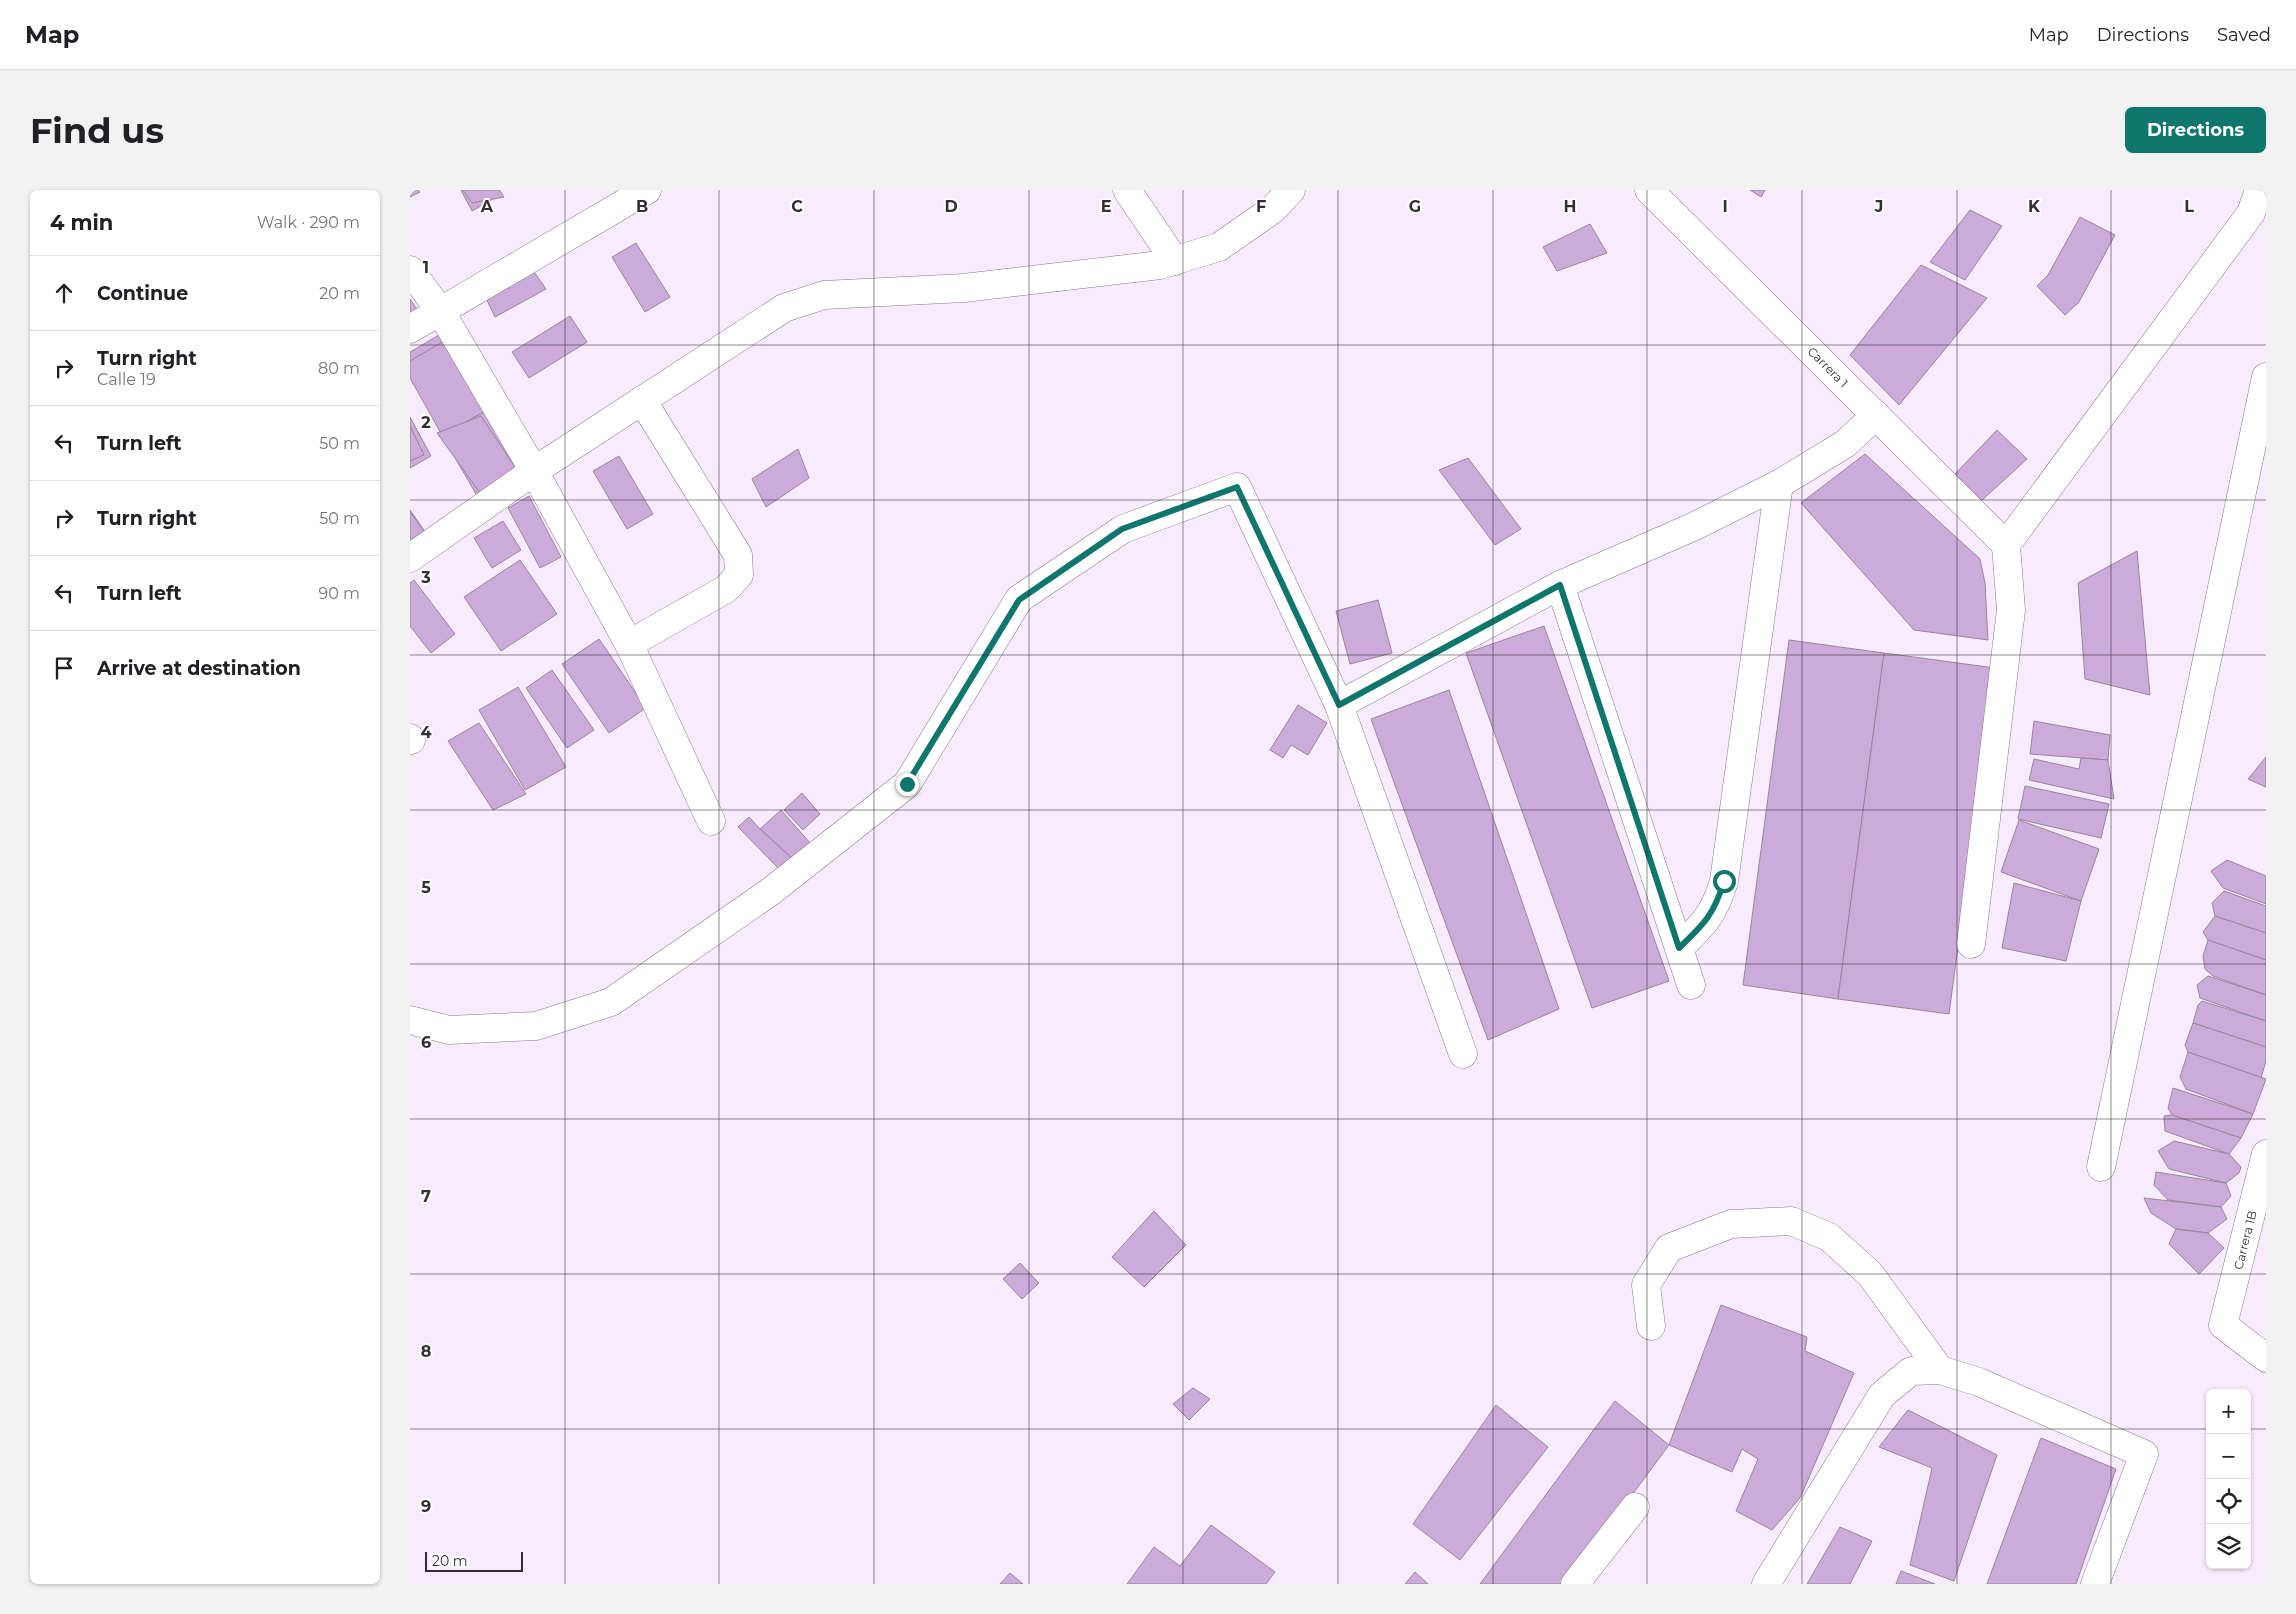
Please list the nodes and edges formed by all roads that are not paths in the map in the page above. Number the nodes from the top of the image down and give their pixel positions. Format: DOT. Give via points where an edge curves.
graph roads {
  1 [pos="647,190"];
  2 [pos="1127,190"];
  3 [pos="1291,190"];
  4 [pos="1648,190"];
  5 [pos="2259,190"];
  6 [pos="1175,261"];
  7 [pos="410,270"];
  8 [pos="441,312"];
  9 [pos="410,330"];
  10 [pos="2266,376"];
  11 [pos="642,400"];
  12 [pos="1876,415"];
  13 [pos="534,471"];
  14 [pos="1779,484"];
  15 [pos="2006,545"];
  16 [pos="410,558"];
  17 [pos="1560,585"];
  18 [pos="629,644"];
  19 [pos="1339,705"];
  20 [pos="711,821"];
  21 [pos="1971,944"];
  22 [pos="1679,948"];
  23 [pos="1690,985"];
  24 [pos="410,1020"];
  25 [pos="1463,1054"];
  26 [pos="2266,1154"];
  27 [pos="2101,1167"];
  28 [pos="1651,1326"];
  29 [pos="2266,1358"];
  30 [pos="1940,1370"];
  31 [pos="1635,1507"];
  32 [pos="1575,1584"];
  33 [pos="1766,1584"];
  34 [pos="2096,1584"];
  1 -- 8 [label="street"];
  2 -- 6 [label="street"];
  3 -- 6 [label="street" via="1272,210 1219,247"];
  4 -- 12 [label="street, Carrera 1"];
  5 -- 15 [label="street" via="2251,213"];
  6 -- 11 [label="street" via="964,288 824,295 784,308"];
  7 -- 8 [label="street"];
  8 -- 9 [label="street"];
  8 -- 13 [label="street"];
  10 -- 27 [label="street"];
  11 -- 13 [label="street"];
  11 -- 18 [label="street" via="738,555 739,575 726,589"];
  12 -- 14 [label="street" via="1845,444"];
  12 -- 15 [label="street, Carrera 1"];
  13 -- 16 [label="street"];
  13 -- 18 [label="street"];
  14 -- 17 [label="street" via="1696,526"];
  14 -- 22 [label="street" via="1724,881 1718,903 1704,923"];
  15 -- 21 [label="street" via="2011,610"];
  17 -- 19 [label="street"];
  17 -- 22 [label="street"];
  18 -- 20 [label="street"];
  19 -- 24 [label="street" via="1237,487 1122,529 1019,600 907,784 770,892 611,1002 536,1026 449,1030"];
  19 -- 25 [label="street"];
  22 -- 23 [label="street"];
  26 -- 29 [label="street, Carrera 1B" via="2223,1325"];
  28 -- 30 [label="street" via="1646,1285 1669,1248 1731,1224 1791,1221 1829,1237 1870,1274"];
  30 -- 33 [label="street" via="1911,1371 1882,1395"];
  30 -- 34 [label="street" via="1979,1382 2144,1454"];
  31 -- 32 [label="street"];
}
